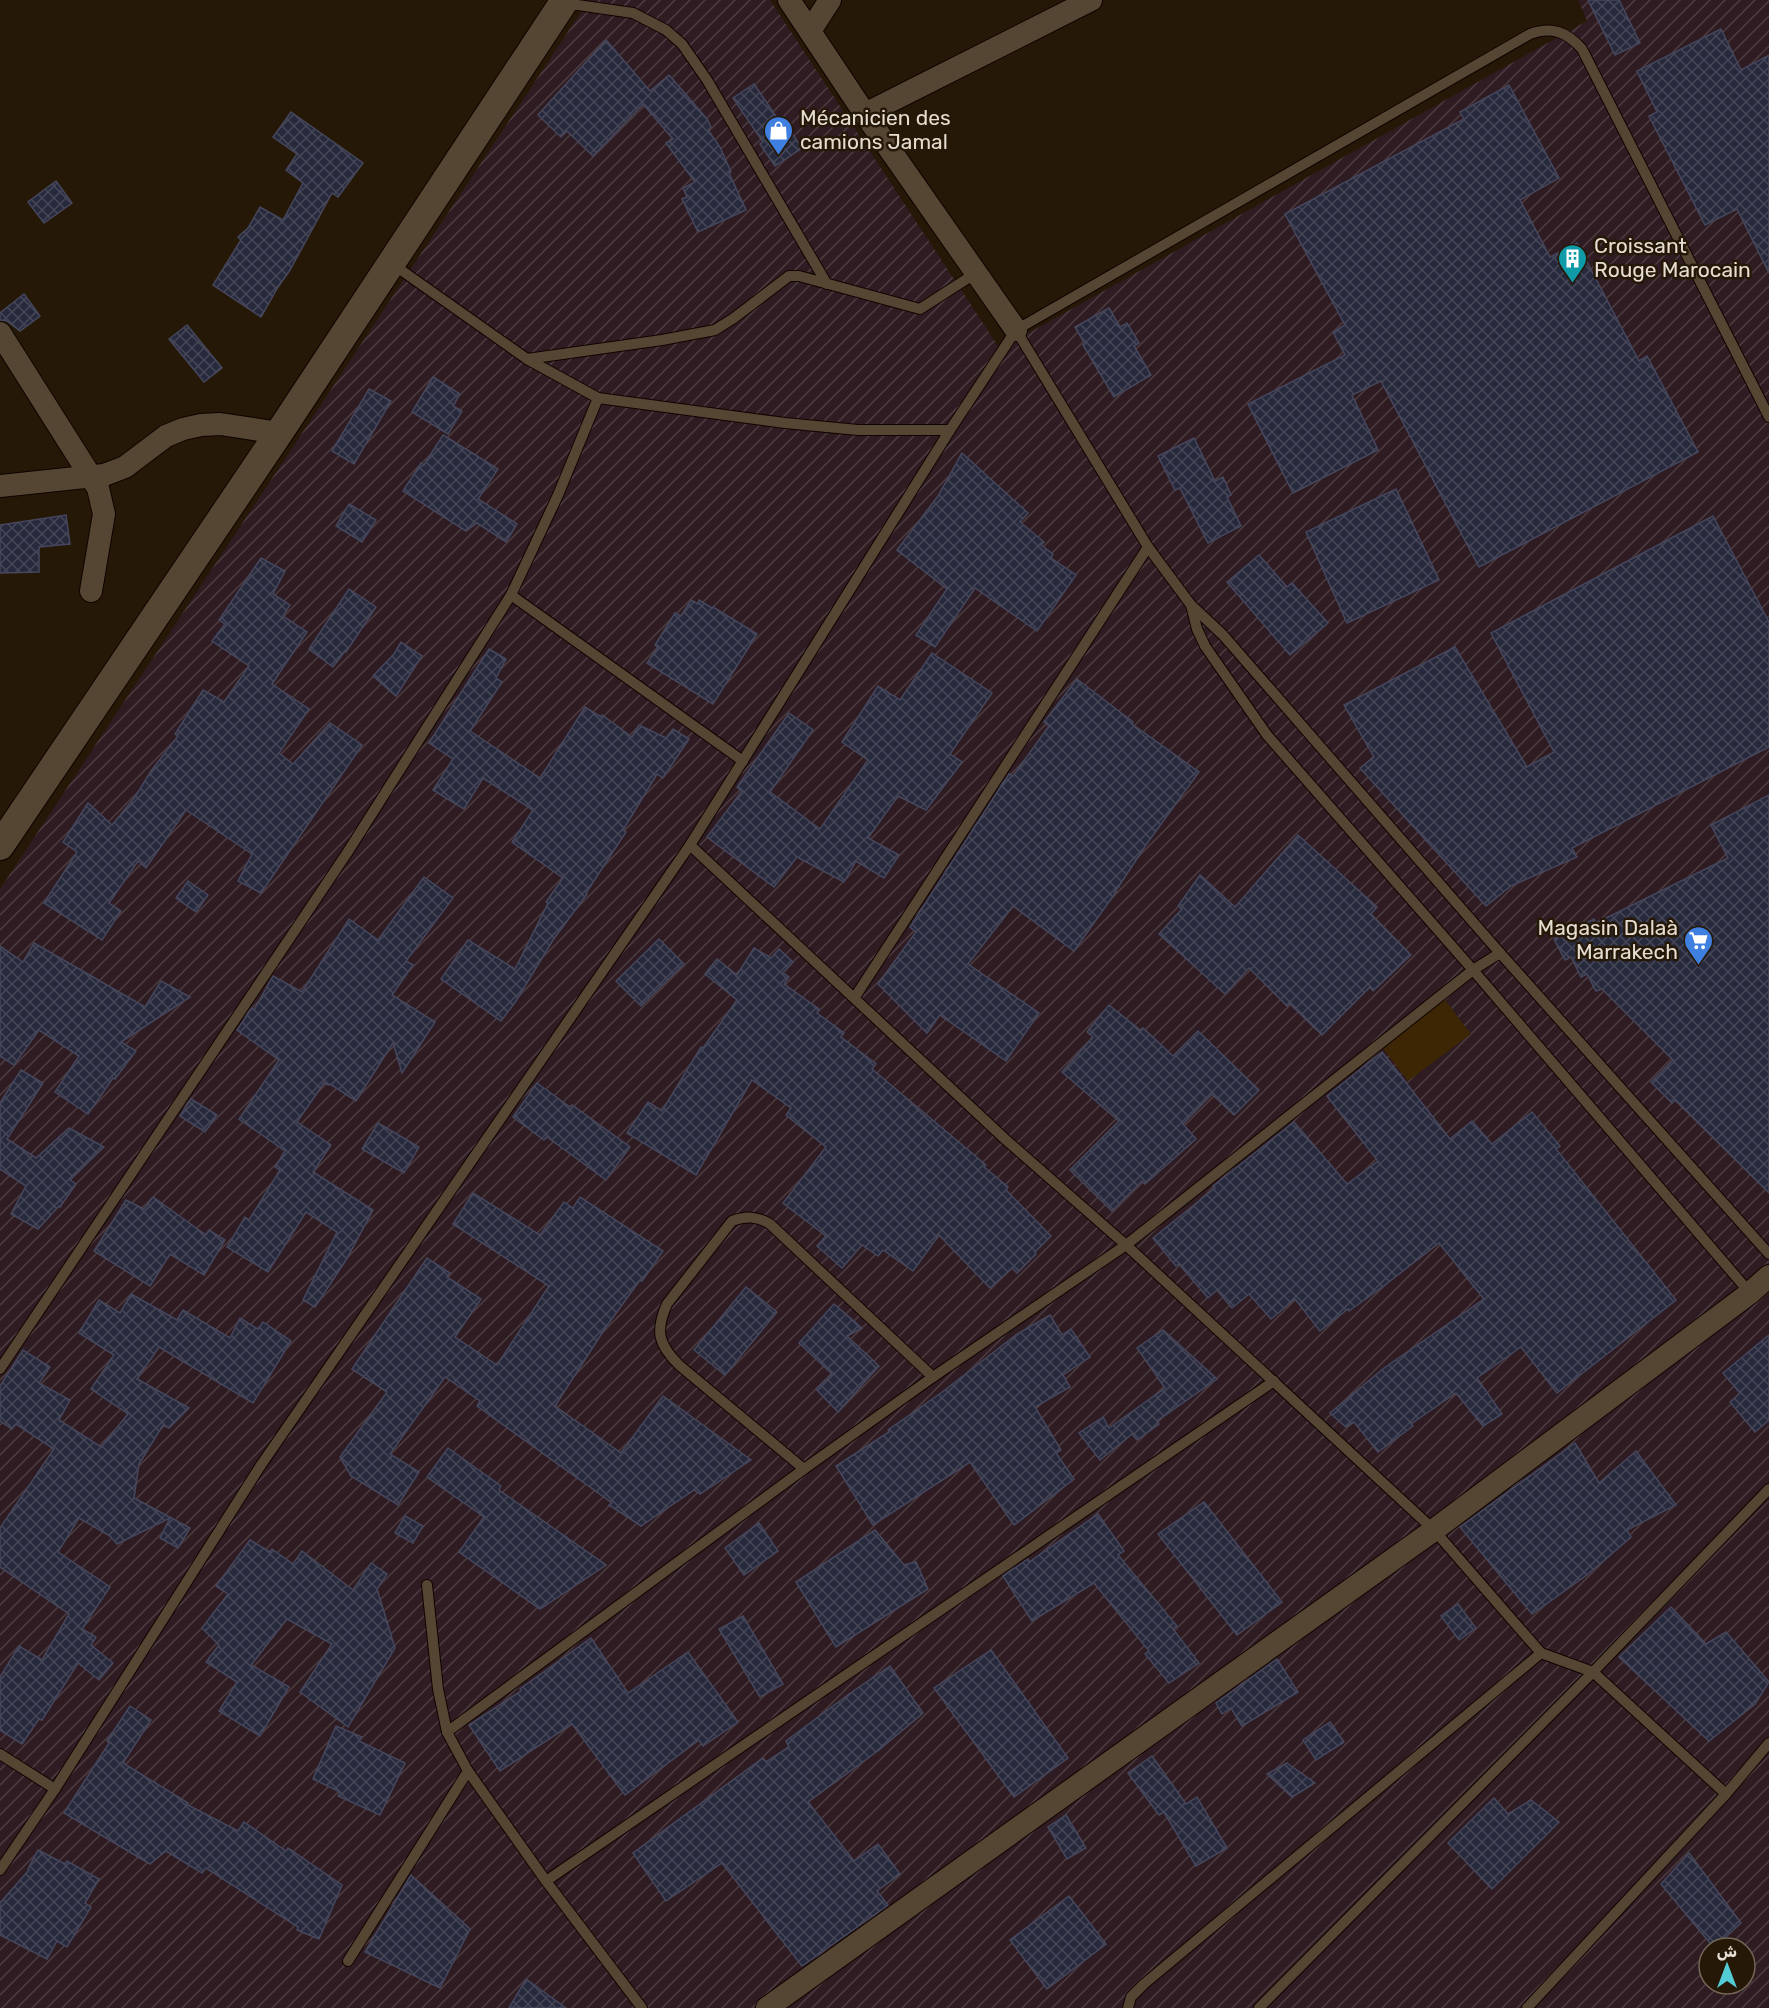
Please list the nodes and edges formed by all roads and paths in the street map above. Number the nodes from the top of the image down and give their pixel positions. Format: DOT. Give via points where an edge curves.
graph roads {
  1 [pos="789,0"];
  2 [pos="830,0"];
  3 [pos="1090,0"];
  4 [pos="564,1"];
  5 [pos="810,31"];
  6 [pos="865,114"];
  7 [pos="391,262"];
  8 [pos="976,273"];
  9 [pos="827,284"];
  10 [pos="1016,330"];
  11 [pos="0,333"];
  12 [pos="527,359"];
  13 [pos="598,398"];
  14 [pos="1769,417"];
  15 [pos="950,429"];
  16 [pos="279,433"];
  17 [pos="91,477"];
  18 [pos="0,486"];
  19 [pos="1148,547"];
  20 [pos="91,591"];
  21 [pos="511,595"];
  22 [pos="1191,605"];
  23 [pos="743,761"];
  24 [pos="690,845"];
  25 [pos="0,846"];
  26 [pos="1500,953"];
  27 [pos="1473,970"];
  28 [pos="855,998"];
  29 [pos="1126,1245"];
  30 [pos="1769,1254"];
  31 [pos="1769,1276"];
  32 [pos="1750,1293"];
  33 [pos="0,1369"];
  34 [pos="933,1377"];
  35 [pos="1274,1381"];
  36 [pos="804,1469"];
  37 [pos="1769,1489"];
  38 [pos="1434,1530"];
  39 [pos="427,1585"];
  40 [pos="1541,1653"];
  41 [pos="1593,1672"];
  42 [pos="447,1732"];
  43 [pos="1769,1743"];
  44 [pos="0,1754"];
  45 [pos="468,1771"];
  46 [pos="55,1789"];
  47 [pos="1726,1794"];
  48 [pos="0,1870"];
  49 [pos="546,1881"];
  50 [pos="348,1961"];
  51 [pos="642,2008"];
  52 [pos="767,2008"];
  53 [pos="1128,2008"];
  54 [pos="1258,2008"];
  55 [pos="1527,2008"];
  1 -- 5 [label="street"];
  2 -- 5 [label="street"];
  3 -- 6 [label="street"];
  4 -- 7 [label="street"];
  4 -- 9 [label="lane" via="633,13 666,30 682,44"];
  5 -- 6 [label="street"];
  6 -- 8 [label="street"];
  7 -- 12 [label="lane"];
  7 -- 16 [label="street"];
  8 -- 9 [label="lane" via="920,309"];
  8 -- 10 [label="street"];
  9 -- 12 [label="lane" via="789,276 715,330"];
  10 -- 14 [label="lane" via="1543,29 1561,32 1582,49"];
  10 -- 15 [label="lane"];
  10 -- 19 [label="lane"];
  11 -- 17 [label="street"];
  12 -- 13 [label="lane"];
  13 -- 15 [label="lane" via="858,430"];
  13 -- 21 [label="lane"];
  15 -- 23 [label="lane"];
  16 -- 17 [label="street" via="220,424 183,429 166,436 125,467"];
  16 -- 25 [label="street"];
  17 -- 18 [label="street"];
  17 -- 20 [label="street" via="104,514"];
  19 -- 22 [label="lane"];
  19 -- 28 [label="lane"];
  21 -- 23 [label="lane"];
  21 -- 33 [label="lane" via="347,853"];
  22 -- 26 [label="lane" via="1223,635"];
  22 -- 27 [label="lane" via="1205,646 1267,735"];
  23 -- 24 [label="lane"];
  24 -- 28 [label="lane"];
  24 -- 46 [label="lane" via="261,1465"];
  26 -- 27 [label="lane"];
  26 -- 30 [label="lane"];
  27 -- 29 [label="lane"];
  27 -- 32 [label="lane"];
  28 -- 29 [label="lane" via="1005,1139"];
  29 -- 34 [label="lane"];
  29 -- 35 [label="lane"];
  31 -- 32 [label="street"];
  32 -- 38 [label="street"];
  34 -- 36 [label="lane"];
  34 -- 36 [label="lane" via="770,1224 756,1218 732,1221 667,1304 660,1320 663,1345 680,1365"];
  35 -- 38 [label="lane"];
  35 -- 49 [label="lane"];
  36 -- 42 [label="lane"];
  37 -- 41 [label="lane"];
  38 -- 40 [label="lane"];
  38 -- 52 [label="street"];
  39 -- 42 [label="lane" via="438,1689"];
  40 -- 41 [label="lane"];
  40 -- 53 [label="lane" via="1144,1984 1131,1997"];
  41 -- 47 [label="lane"];
  41 -- 54 [label="lane"];
  42 -- 45 [label="lane"];
  43 -- 47 [label="lane"];
  44 -- 46 [label="lane"];
  45 -- 49 [label="lane"];
  45 -- 50 [label="lane"];
  46 -- 48 [label="lane"];
  47 -- 55 [label="lane"];
  49 -- 51 [label="lane"];
}
